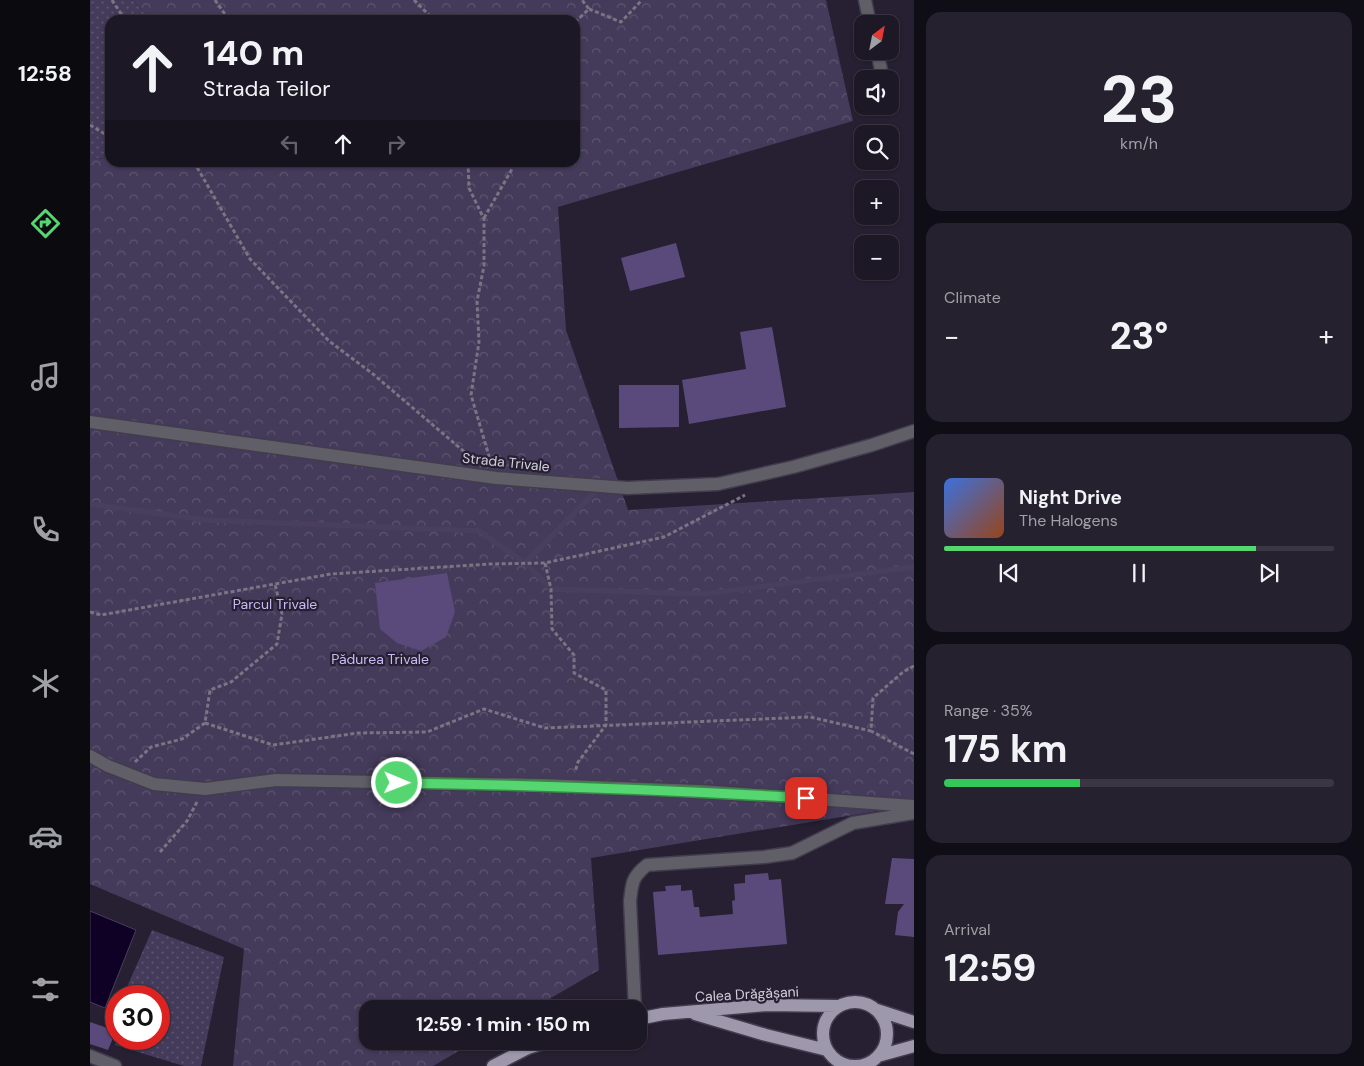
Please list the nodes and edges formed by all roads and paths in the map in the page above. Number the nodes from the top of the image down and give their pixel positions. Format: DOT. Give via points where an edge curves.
graph roads {
  1 [pos="112,0"];
  2 [pos="216,0"];
  3 [pos="414,0"];
  4 [pos="582,0"];
  5 [pos="642,0"];
  6 [pos="865,0"];
  7 [pos="589,9"];
  8 [pos="122,15"];
  9 [pos="226,15"];
  10 [pos="429,15"];
  11 [pos="868,15"];
  12 [pos="580,17"];
  13 [pos="90,125"];
  14 [pos="105,134"];
  15 [pos="197,167"];
  16 [pos="468,167"];
  17 [pos="513,167"];
  18 [pos="484,219"];
  19 [pos="90,422"];
  20 [pos="914,431"];
  21 [pos="496,478"];
  22 [pos="753,490"];
  23 [pos="545,563"];
  24 [pos="275,584"];
  25 [pos="90,612"];
  26 [pos="914,666"];
  27 [pos="205,723"];
  28 [pos="606,725"];
  29 [pos="871,731"];
  30 [pos="914,754"];
  31 [pos="90,756"];
  32 [pos="125,773"];
  33 [pos="572,786"];
  34 [pos="205,789"];
  35 [pos="914,806"];
  36 [pos="914,812"];
  37 [pos="160,852"];
  38 [pos="635,1000"];
  39 [pos="837,1006"];
  40 [pos="877,1010"];
  41 [pos="688,1012"];
  42 [pos="647,1018"];
  43 [pos="914,1022"];
  44 [pos="914,1046"];
  45 [pos="524,1050"];
  46 [pos="90,1056"];
  47 [pos="829,1057"];
  48 [pos="875,1060"];
  49 [pos="115,1066"];
  50 [pos="493,1066"];
  1 -- 8 [label="path"];
  2 -- 9 [label="path"];
  3 -- 10 [label="path"];
  4 -- 7 [label="path"];
  5 -- 7 [label="path" via="621,22"];
  6 -- 11 [label="street"];
  7 -- 12 [label="path"];
  13 -- 14 [label="path"];
  15 -- 21 [label="path" via="250,259 329,341 374,374"];
  16 -- 18 [label="path" via="469,188"];
  17 -- 18 [label="path"];
  18 -- 21 [label="path" via="484,266 477,300 479,342 471,395"];
  19 -- 21 [label="street, Strada Trivale"];
  20 -- 21 [label="street, Strada Trivale" via="802,465 718,484 627,488"];
  22 -- 23 [label="path" via="664,537"];
  23 -- 24 [label="path" via="331,574"];
  23 -- 28 [label="path" via="551,589 552,629 574,655 574,673 606,690"];
  24 -- 25 [label="path" via="101,615"];
  24 -- 27 [label="path" via="282,614 277,644 231,682 210,690"];
  26 -- 29 [label="path" via="873,698"];
  27 -- 28 [label="path" via="273,745 358,733 427,732 484,709 545,728"];
  27 -- 32 [label="path" via="182,739 151,747"];
  28 -- 29 [label="path" via="810,717"];
  28 -- 33 [label="path" via="578,762"];
  29 -- 30 [label="path"];
  31 -- 32 [label="street"];
  32 -- 34 [label="street" via="154,784"];
  33 -- 34 [label="street" via="276,780"];
  33 -- 35 [label="street"];
  34 -- 37 [label="path" via="187,821"];
  36 -- 38 [label="street" via="853,823 792,853 647,865 636,874 630,901"];
  39 -- 40 [label="main road" via="858,1002"];
  39 -- 41 [label="main road, Calea Drăgășani" via="768,1004"];
  39 -- 47 [label="main road" via="824,1022 822,1031"];
  40 -- 43 [label="main road"];
  40 -- 48 [label="main road" via="883,1018 886,1038 884,1048"];
  41 -- 42 [label="main road, Calea Drăgășani"];
  41 -- 47 [label="main road, Calea Drăgășani"];
  44 -- 48 [label="main road"];
  45 -- 50 [label="main road"];
  46 -- 49 [label="street"];
  47 -- 48 [label="main road" via="857,1066"];
}
